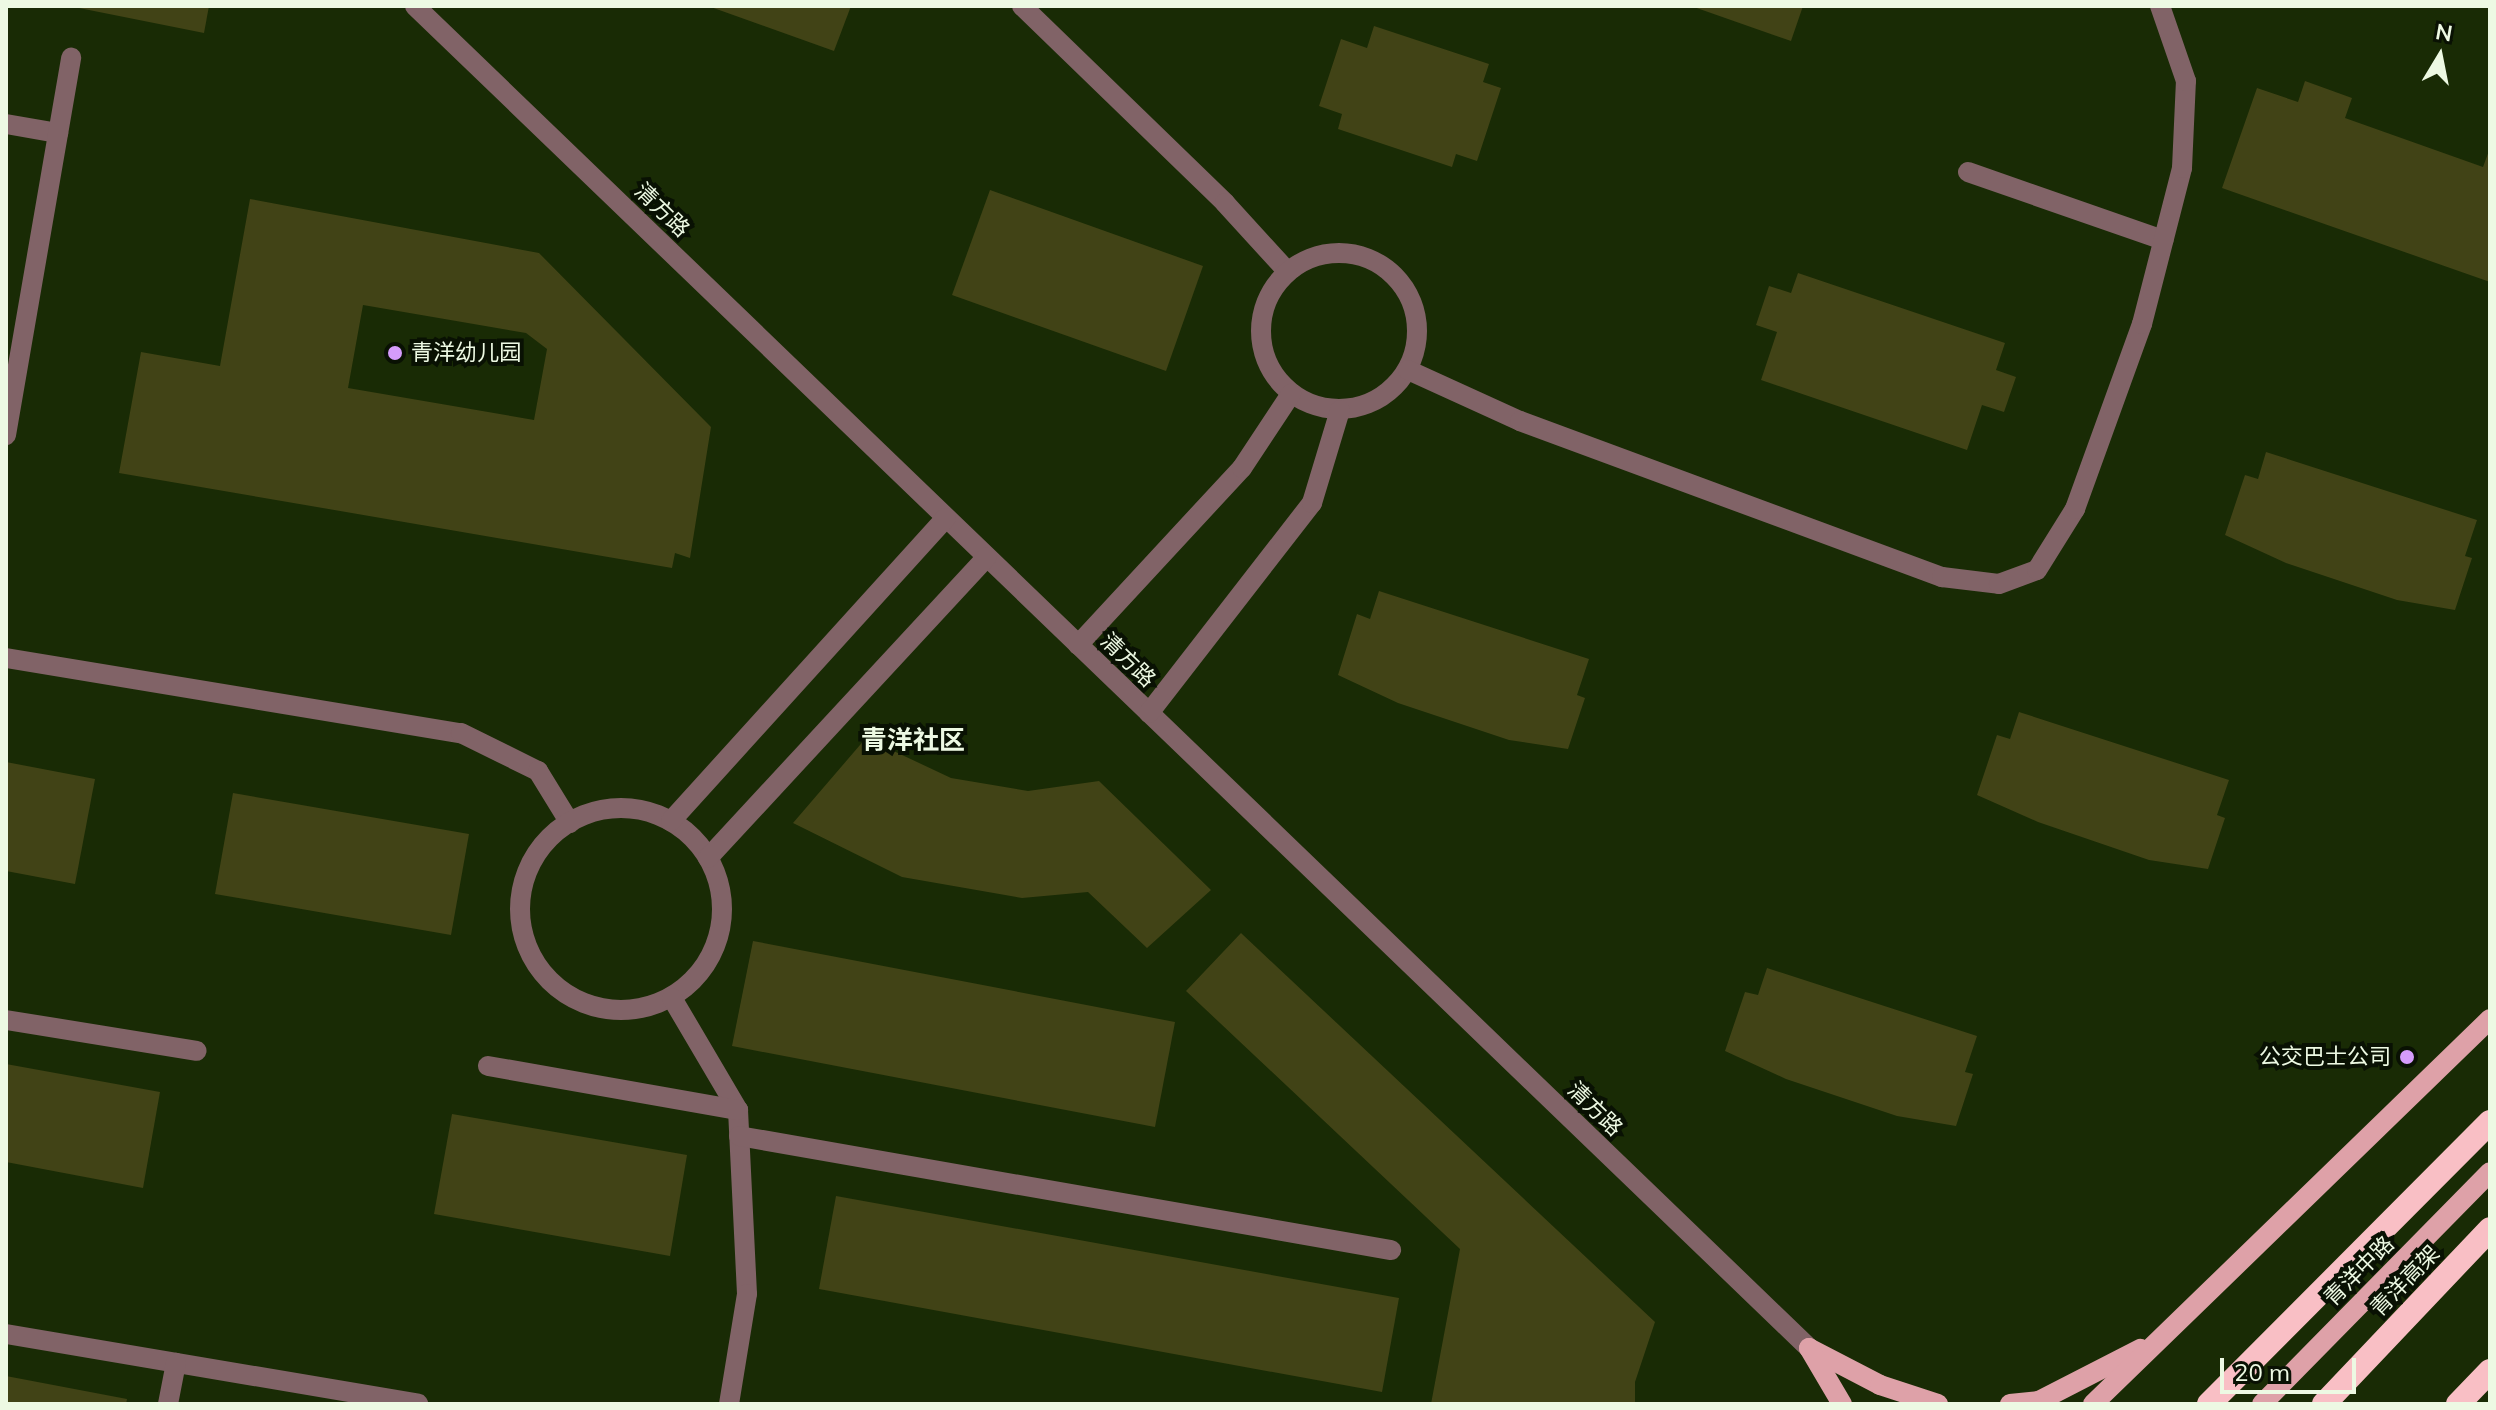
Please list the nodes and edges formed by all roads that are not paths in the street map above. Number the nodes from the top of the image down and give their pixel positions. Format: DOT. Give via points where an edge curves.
graph roads {
  1 [pos="415,6"];
  2 [pos="1022,6"];
  3 [pos="2160,6"];
  4 [pos="71,58"];
  5 [pos="6,124"];
  6 [pos="58,133"];
  7 [pos="1968,172"];
  8 [pos="2163,240"];
  9 [pos="1288,272"];
  10 [pos="1408,370"];
  11 [pos="1291,394"];
  12 [pos="1340,410"];
  13 [pos="6,435"];
  14 [pos="946,518"];
  15 [pos="987,557"];
  16 [pos="1078,645"];
  17 [pos="6,658"];
  18 [pos="1149,713"];
  19 [pos="671,821"];
  20 [pos="570,823"];
  21 [pos="708,858"];
  22 [pos="672,998"];
  23 [pos="2490,1019"];
  24 [pos="6,1020"];
  25 [pos="197,1051"];
  26 [pos="488,1066"];
  27 [pos="738,1110"];
  28 [pos="2490,1122"];
  29 [pos="739,1136"];
  30 [pos="2490,1172"];
  31 [pos="2490,1229"];
  32 [pos="1391,1250"];
  33 [pos="6,1334"];
  34 [pos="2161,1338"];
  35 [pos="1809,1348"];
  36 [pos="176,1363"];
  37 [pos="2490,1371"];
  38 [pos="168,1404"];
  39 [pos="418,1404"];
  40 [pos="729,1404"];
  41 [pos="1842,1404"];
  42 [pos="1938,1404"];
  43 [pos="2010,1404"];
  44 [pos="2093,1404"];
  45 [pos="2209,1404"];
  46 [pos="2262,1404"];
  47 [pos="2324,1404"];
  48 [pos="2458,1404"];
  1 -- 14 [label="street, 清方路"];
  2 -- 9 [label="street" via="1225,203"];
  3 -- 8 [label="street" via="2186,81 2182,168"];
  4 -- 6 [label="street"];
  5 -- 6 [label="street"];
  6 -- 13 [label="street"];
  7 -- 8 [label="street"];
  8 -- 10 [label="street" via="2142,324 2075,509 2037,570 1999,584 1942,577 1520,421"];
  9 -- 10 [label="street" via="1317,255 1342,252 1390,270 1407,291 1417,317 1418,344"];
  9 -- 11 [label="street" via="1264,305 1260,329 1263,354"];
  10 -- 12 [label="street" via="1391,391 1367,405"];
  11 -- 12 [label="street" via="1313,406"];
  11 -- 16 [label="street" via="1242,468"];
  12 -- 18 [label="street" via="1312,503"];
  14 -- 15 [label="street, 清方路"];
  14 -- 19 [label="street"];
  15 -- 16 [label="street, 清方路"];
  15 -- 21 [label="street"];
  16 -- 18 [label="street, 清方路"];
  17 -- 20 [label="street" via="461,733 538,771"];
  18 -- 35 [label="street, 清方路"];
  19 -- 20 [label="street" via="647,810 615,808 584,814"];
  19 -- 21 [label="street" via="701,844"];
  20 -- 22 [label="street" via="556,830 535,854 522,884 519,915 526,947 543,974 570,997 603,1009 639,1010"];
  21 -- 22 [label="street" via="718,875 724,910 717,945 699,976"];
  22 -- 27 [label="street"];
  23 -- 34 [label="main road"];
  24 -- 25 [label="street"];
  26 -- 27 [label="street"];
  27 -- 29 [label="street"];
  28 -- 45 [label="highway"];
  29 -- 32 [label="street"];
  29 -- 40 [label="street" via="747,1294"];
  30 -- 46 [label="main road, 青洋中路"];
  31 -- 47 [label="highway, 青洋高架"];
  33 -- 36 [label="street"];
  34 -- 43 [label="main road" via="2039,1401"];
  34 -- 44 [label="main road"];
  35 -- 41 [label="main road"];
  35 -- 42 [label="main road" via="1880,1385"];
  36 -- 38 [label="street"];
  36 -- 39 [label="street"];
  37 -- 48 [label="highway"];
}
